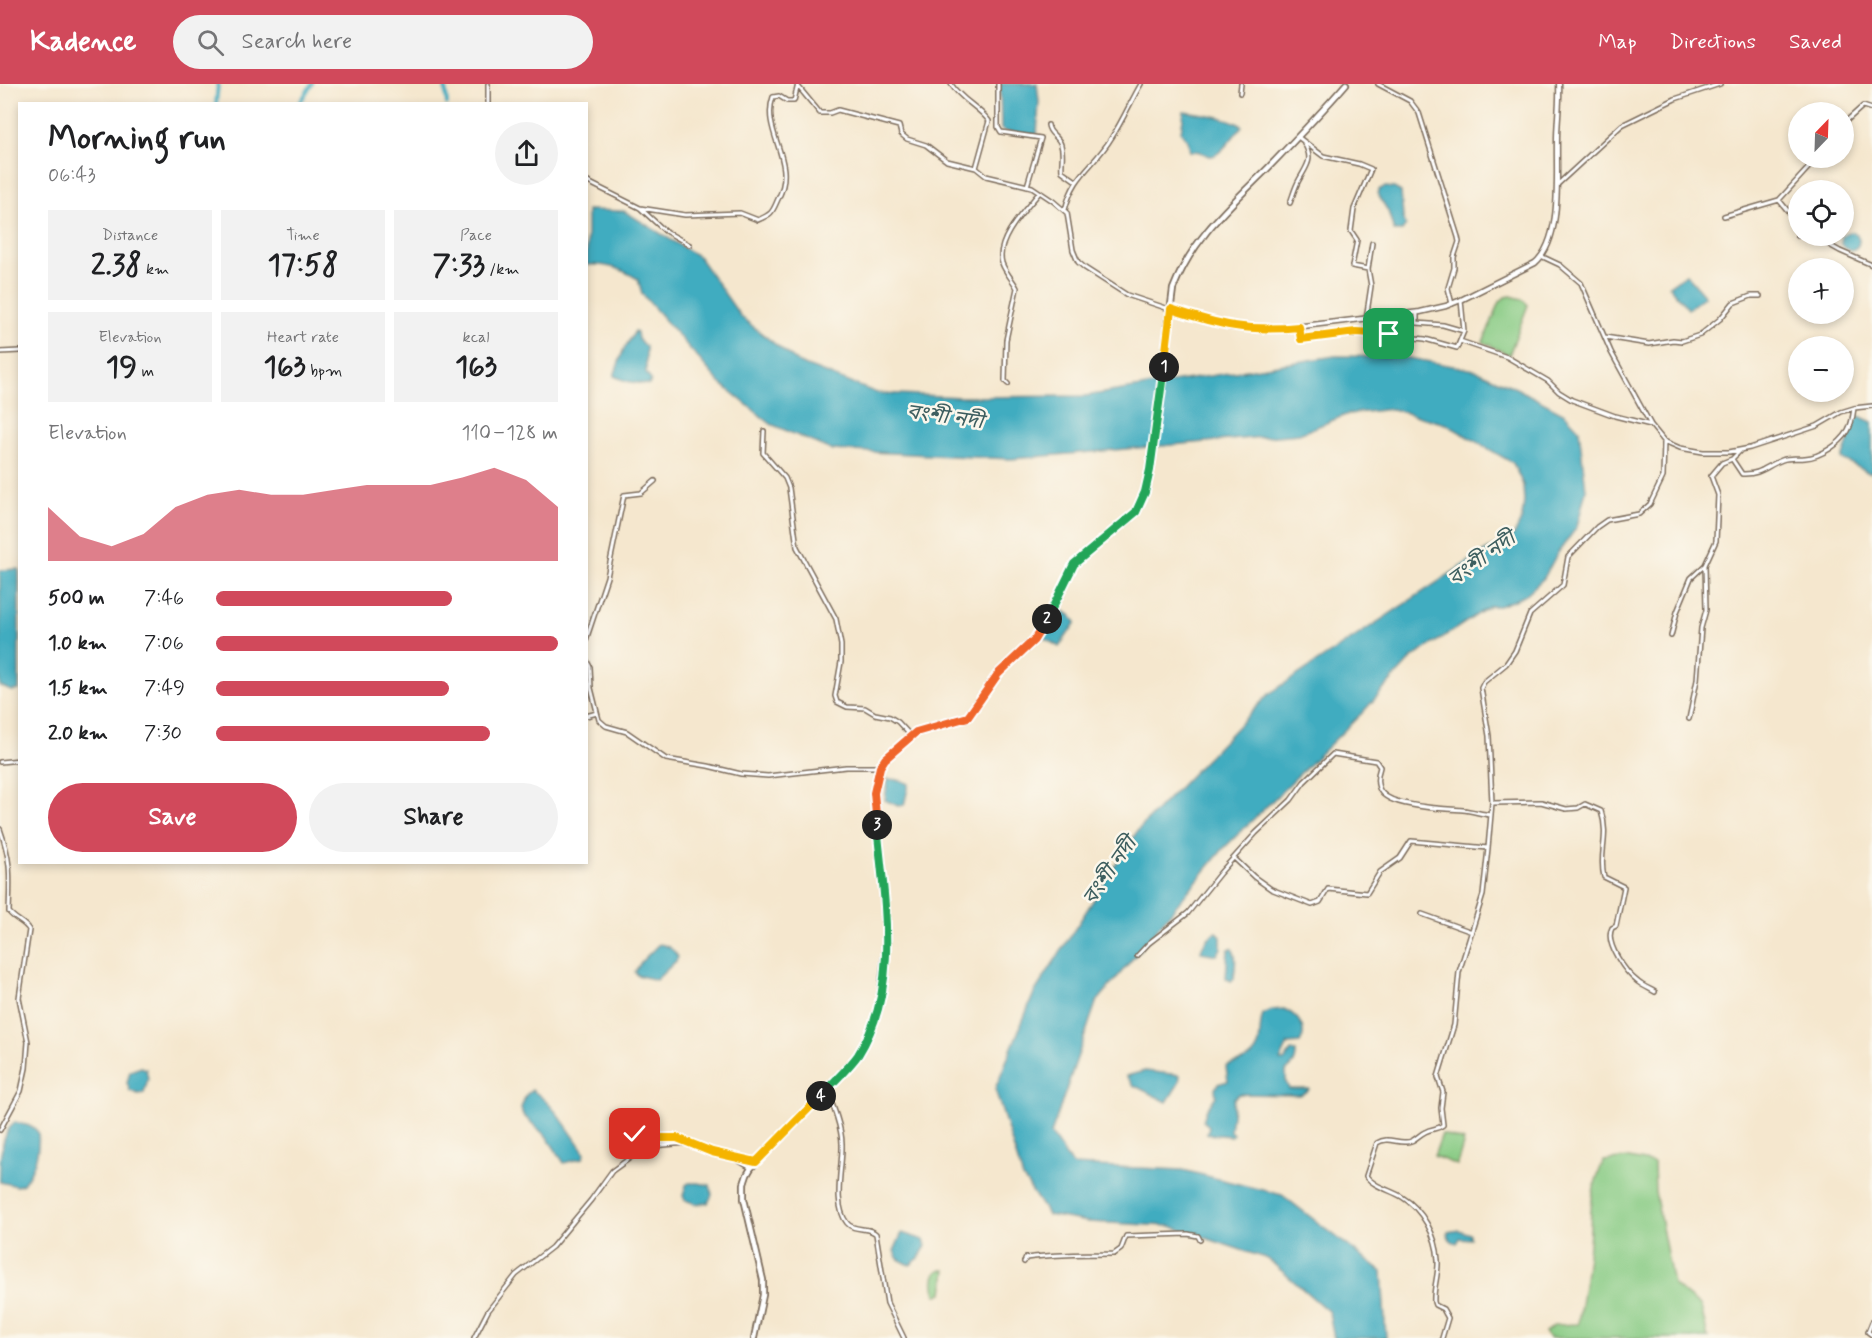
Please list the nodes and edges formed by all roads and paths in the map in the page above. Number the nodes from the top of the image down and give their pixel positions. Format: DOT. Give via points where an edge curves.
graph roads {
  1 [pos="488,84"];
  2 [pos="797,84"];
  3 [pos="951,84"];
  4 [pos="998,84"];
  5 [pos="1141,84"];
  6 [pos="1240,84"];
  7 [pos="1346,84"];
  8 [pos="1378,84"];
  9 [pos="1559,84"];
  10 [pos="1720,84"];
  11 [pos="1239,93"];
  12 [pos="488,102"];
  13 [pos="1872,109"];
  14 [pos="1854,114"];
  15 [pos="1048,124"];
  16 [pos="1298,137"];
  17 [pos="1303,141"];
  18 [pos="976,168"];
  19 [pos="1808,168"];
  20 [pos="1076,181"];
  21 [pos="588,182"];
  22 [pos="1557,185"];
  23 [pos="1027,186"];
  24 [pos="1039,193"];
  25 [pos="1779,200"];
  26 [pos="1290,203"];
  27 [pos="640,208"];
  28 [pos="1065,210"];
  29 [pos="1788,212"];
  30 [pos="1724,216"];
  31 [pos="1372,243"];
  32 [pos="690,245"];
  33 [pos="1831,246"];
  34 [pos="1543,257"];
  35 [pos="1872,265"];
  36 [pos="1368,269"];
  37 [pos="1760,296"];
  38 [pos="1461,300"];
  39 [pos="1452,303"];
  40 [pos="1171,309"];
  41 [pos="1417,313"];
  42 [pos="1366,319"];
  43 [pos="1299,327"];
  44 [pos="1464,331"];
  45 [pos="1605,337"];
  46 [pos="1460,341"];
  47 [pos="18,351"];
  48 [pos="0,352"];
  49 [pos="1008,384"];
  50 [pos="1872,406"];
  51 [pos="1854,408"];
  52 [pos="1651,425"];
  53 [pos="764,432"];
  54 [pos="1664,441"];
  55 [pos="1741,450"];
  56 [pos="1732,459"];
  57 [pos="655,481"];
  58 [pos="1705,565"];
  59 [pos="588,634"];
  60 [pos="1671,636"];
  61 [pos="588,663"];
  62 [pos="597,712"];
  63 [pos="588,715"];
  64 [pos="1689,719"];
  65 [pos="911,736"];
  66 [pos="18,760"];
  67 [pos="0,762"];
  68 [pos="880,767"];
  69 [pos="1492,803"];
  70 [pos="1491,815"];
  71 [pos="0,829"];
  72 [pos="1488,848"];
  73 [pos="1234,858"];
  74 [pos="1422,914"];
  75 [pos="1472,932"];
  76 [pos="1137,956"];
  77 [pos="1655,993"];
  78 [pos="825,1090"];
  79 [pos="0,1130"];
  80 [pos="627,1133"];
  81 [pos="640,1138"];
  82 [pos="687,1143"];
  83 [pos="620,1146"];
  84 [pos="734,1158"];
  85 [pos="756,1162"];
  86 [pos="750,1168"];
  87 [pos="1200,1239"];
  88 [pos="1024,1262"];
  89 [pos="1872,1322"];
  90 [pos="1872,1335"];
  91 [pos="474,1338"];
  92 [pos="754,1338"];
  93 [pos="904,1338"];
  94 [pos="1442,1338"];
  1 -- 12 [label="street"];
  2 -- 18 [label="street" via="820,113 838,110 890,122 907,139 926,146 947,161"];
  2 -- 27 [label="street" via="794,101 773,97 769,109 782,153 785,186 771,214 758,220 740,213 685,215"];
  3 -- 18 [label="street" via="989,121"];
  4 -- 23 [label="street" via="1001,132 1041,138"];
  5 -- 20 [label="street" via="1111,139"];
  6 -- 11 [label="street"];
  7 -- 16 [label="main road"];
  8 -- 39 [label="street" via="1413,103 1422,123 1459,242 1449,288"];
  9 -- 22 [label="street"];
  10 -- 22 [label="street" via="1675,99 1622,125"];
  13 -- 14 [label="street" via="1863,106"];
  15 -- 20 [label="street" via="1062,147 1062,171"];
  16 -- 17 [label="street"];
  16 -- 40 [label="main road" via="1207,229 1191,251 1173,289"];
  17 -- 26 [label="street" via="1309,163"];
  17 -- 36 [label="street" via="1323,156 1371,169 1354,209 1351,231 1357,240 1352,266"];
  18 -- 23 [label="street" via="986,176"];
  19 -- 25 [label="street"];
  20 -- 28 [label="street"];
  21 -- 27 [label="street"];
  22 -- 34 [label="street" via="1552,231"];
  23 -- 24 [label="street"];
  24 -- 28 [label="street"];
  24 -- 49 [label="street" via="1010,229 1001,254 1017,288 1006,340"];
  25 -- 29 [label="street"];
  25 -- 30 [label="street"];
  27 -- 32 [label="street" via="665,231"];
  28 -- 40 [label="street" via="1078,262 1127,295"];
  31 -- 36 [label="street"];
  33 -- 35 [label="street"];
  34 -- 38 [label="street"];
  34 -- 45 [label="street" via="1581,283"];
  36 -- 42 [label="street" via="1371,286"];
  37 -- 45 [label="street" via="1733,303 1700,335 1682,341 1649,344"];
  38 -- 39 [label="street"];
  38 -- 44 [label="street"];
  39 -- 41 [label="street"];
  40 -- 43 [label="street" via="1230,327"];
  40 -- 65 [label="main road" via="1150,470 1136,512 1074,564 1034,640 998,674 968,717"];
  41 -- 42 [label="street"];
  41 -- 44 [label="street" via="1417,322"];
  42 -- 43 [label="street"];
  43 -- 46 [label="street" via="1301,339 1356,332 1418,338 1457,348"];
  44 -- 46 [label="street"];
  45 -- 52 [label="street"];
  46 -- 52 [label="street" via="1507,357 1572,400"];
  47 -- 48 [label="street"];
  50 -- 51 [label="street"];
  51 -- 55 [label="street" via="1808,429"];
  51 -- 56 [label="street" via="1846,434 1823,454 1791,457 1754,475 1742,474"];
  52 -- 54 [label="street"];
  53 -- 65 [label="street" via="763,453 789,488 797,547 836,619 842,662 837,702 890,717"];
  54 -- 55 [label="street" via="1703,452"];
  54 -- 69 [label="street" via="1664,477 1650,504 1639,513 1607,520 1568,557 1563,585 1530,614 1515,651 1483,685"];
  55 -- 56 [label="street"];
  56 -- 58 [label="street" via="1722,463 1711,476 1717,487 1719,509 1716,541"];
  57 -- 59 [label="street" via="641,493 624,495 607,577"];
  58 -- 60 [label="street" via="1691,578"];
  58 -- 64 [label="street" via="1706,610"];
  61 -- 62 [label="street"];
  62 -- 63 [label="street"];
  62 -- 68 [label="street" via="598,720 606,726 627,732 666,759 741,774 768,776"];
  65 -- 68 [label="main road"];
  66 -- 67 [label="street"];
  68 -- 78 [label="main road" via="874,793 886,937 879,1008 857,1056"];
  69 -- 70 [label="street"];
  69 -- 77 [label="street" via="1541,802 1566,809 1585,804 1601,811 1606,831 1602,871 1604,877 1624,887 1610,941 1622,964"];
  70 -- 72 [label="street"];
  70 -- 73 [label="street" via="1388,798 1379,788 1380,767 1376,761 1333,754"];
  71 -- 79 [label="street" via="11,873 9,912 29,930 20,998 28,1042 26,1068 21,1091"];
  72 -- 73 [label="street" via="1411,842 1404,854 1380,872 1367,893 1328,889 1320,902 1312,905 1271,890"];
  72 -- 75 [label="street" via="1483,895"];
  73 -- 76 [label="street" via="1188,914"];
  74 -- 75 [label="street"];
  75 -- 94 [label="street" via="1459,972 1454,1025 1438,1077 1443,1092 1443,1125 1405,1143 1383,1139 1377,1143 1366,1176 1410,1202 1431,1232 1438,1259 1434,1302 1448,1318"];
  78 -- 85 [label="main road"];
  78 -- 93 [label="street" via="842,1134 842,1213 852,1227 876,1234 887,1303"];
  80 -- 81 [label="street"];
  81 -- 82 [label="street" via="677,1138"];
  81 -- 83 [label="street"];
  82 -- 84 [label="street"];
  82 -- 91 [label="street" via="641,1150 612,1171 552,1247 516,1275 488,1311"];
  84 -- 85 [label="street"];
  84 -- 86 [label="street"];
  85 -- 86 [label="main road"];
  86 -- 92 [label="main road" via="744,1199 763,1280"];
  87 -- 88 [label="street" via="1188,1234 1126,1236 1121,1249 1114,1254 1038,1256"];
  89 -- 90 [label="street" via="1868,1332"];
}
